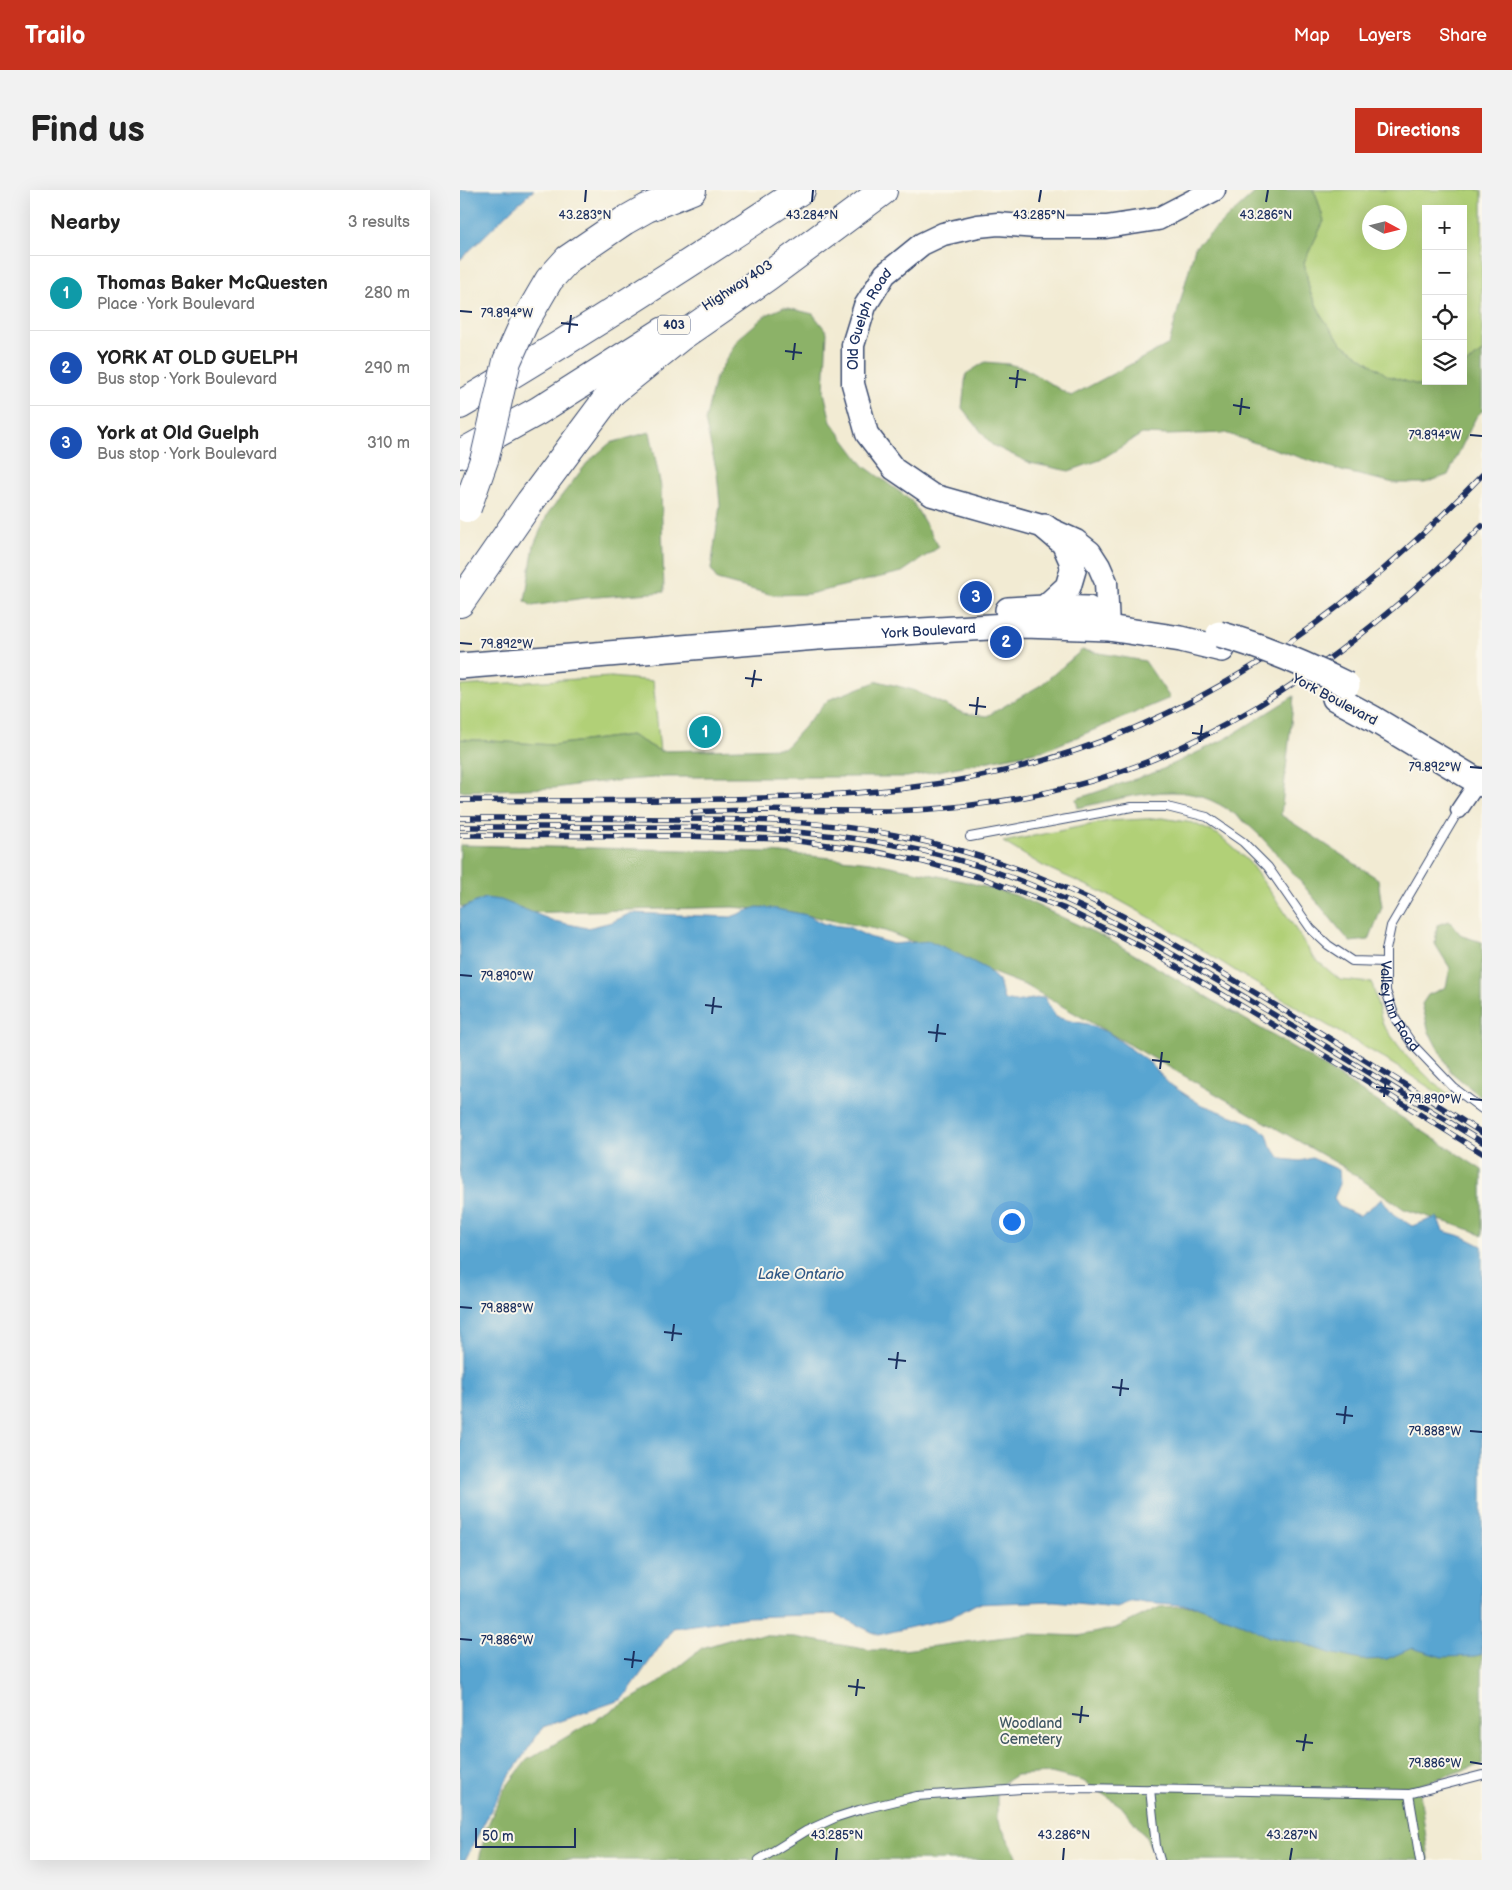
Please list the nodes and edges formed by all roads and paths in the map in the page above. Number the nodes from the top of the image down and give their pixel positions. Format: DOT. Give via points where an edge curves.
graph roads {
  1 [pos="692,190"];
  2 [pos="801,190"];
  3 [pos="883,190"];
  4 [pos="1214,190"];
  5 [pos="460,405"];
  6 [pos="460,454"];
  7 [pos="463,513"];
  8 [pos="1045,527"];
  9 [pos="460,603"];
  10 [pos="1045,608"];
  11 [pos="1108,619"];
  12 [pos="460,654"];
  13 [pos="460,666"];
  14 [pos="1481,777"];
  15 [pos="1459,810"];
  16 [pos="970,837"];
  17 [pos="1386,962"];
  18 [pos="1482,1109"];
  19 [pos="1482,1775"];
  20 [pos="1150,1789"];
  21 [pos="1409,1794"];
  22 [pos="770,1852"];
  23 [pos="759,1860"];
  24 [pos="774,1860"];
  25 [pos="1160,1860"];
  26 [pos="1420,1860"];
  1 -- 7 [label="highway, bridge" via="624,220 568,259 549,280 507,361 485,457"];
  2 -- 5 [label="highway" via="687,265"];
  3 -- 6 [label="highway, Highway 403 / 403" via="538,411"];
  3 -- 9 [label="highway" via="767,278 679,338 612,392"];
  4 -- 8 [label="street, Old Guelph Road" via="1158,219 1106,227 998,224 943,234 922,244 885,274 865,306 853,345 852,384 867,434 894,469 932,495"];
  8 -- 10 [label="main road" via="1064,543 1073,570 1068,587"];
  8 -- 11 [label="street, Old Guelph Road" via="1076,541 1090,552 1106,582"];
  10 -- 11 [label="main road, York Boulevard"];
  10 -- 12 [label="main road, York Boulevard"];
  11 -- 13 [label="main road, York Boulevard" via="817,637"];
  11 -- 14 [label="main road, York Boulevard" via="1181,639 1221,642 1341,692 1372,718"];
  14 -- 15 [label="street, Valley Inn Road"];
  15 -- 17 [label="lane, Valley Inn Road" via="1391,926"];
  16 -- 17 [label="lane" via="1132,807 1167,808 1207,817 1242,842 1268,867 1311,930 1328,945 1352,961"];
  17 -- 18 [label="lane, Valley Inn Road" via="1386,991 1396,1020 1413,1046 1454,1088"];
  19 -- 21 [label="lane"];
  20 -- 21 [label="lane"];
  20 -- 22 [label="lane" via="1022,1789 918,1796 837,1817"];
  20 -- 25 [label="lane"];
  21 -- 26 [label="lane"];
  22 -- 23 [label="lane"];
  22 -- 24 [label="lane"];
}
